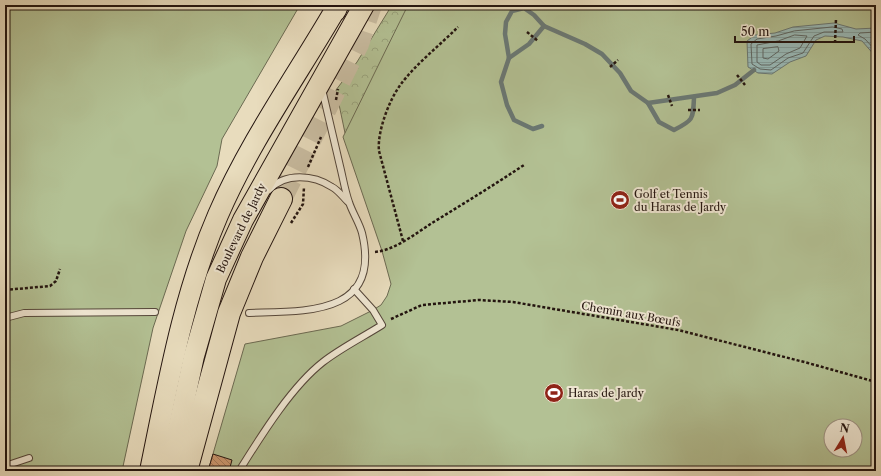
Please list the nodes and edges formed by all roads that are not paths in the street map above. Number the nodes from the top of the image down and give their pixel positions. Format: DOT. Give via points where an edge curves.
graph roads {
  1 [pos="364,5"];
  2 [pos="337,7"];
  3 [pos="320,82"];
  4 [pos="281,199"];
  5 [pos="349,202"];
  6 [pos="243,220"];
  7 [pos="354,289"];
  8 [pos="155,312"];
  9 [pos="249,313"];
  10 [pos="5,318"];
  11 [pos="204,375"];
  12 [pos="206,397"];
  13 [pos="163,412"];
  14 [pos="29,458"];
  15 [pos="5,466"];
  16 [pos="145,471"];
  17 [pos="150,471"];
  18 [pos="169,471"];
  19 [pos="186,471"];
  20 [pos="239,471"];
  1 -- 3 [label="main road, Boulevard de Jardy"];
  2 -- 13 [label="main road, Boulevard de Jardy" via="272,115 219,214 196,272"];
  3 -- 5 [label="lane"];
  3 -- 6 [label="main road, Boulevard de Jardy"];
  4 -- 12 [label="highway" via="240,285 222,334"];
  5 -- 6 [label="lane" via="333,187 319,180 305,176 293,178 273,186"];
  5 -- 7 [label="lane" via="362,232 366,253 364,271"];
  6 -- 18 [label="main road, Boulevard de Jardy" via="216,279"];
  7 -- 9 [label="lane" via="345,298 327,307 291,312"];
  7 -- 20 [label="lane" via="374,310 382,325 323,362 308,376"];
  8 -- 10 [label="lane" via="24,313"];
  11 -- 12 [label="lane"];
  12 -- 19 [label="highway"];
  13 -- 16 [label="lane"];
  13 -- 17 [label="main road, Boulevard de Jardy"];
  14 -- 15 [label="lane"];
}
